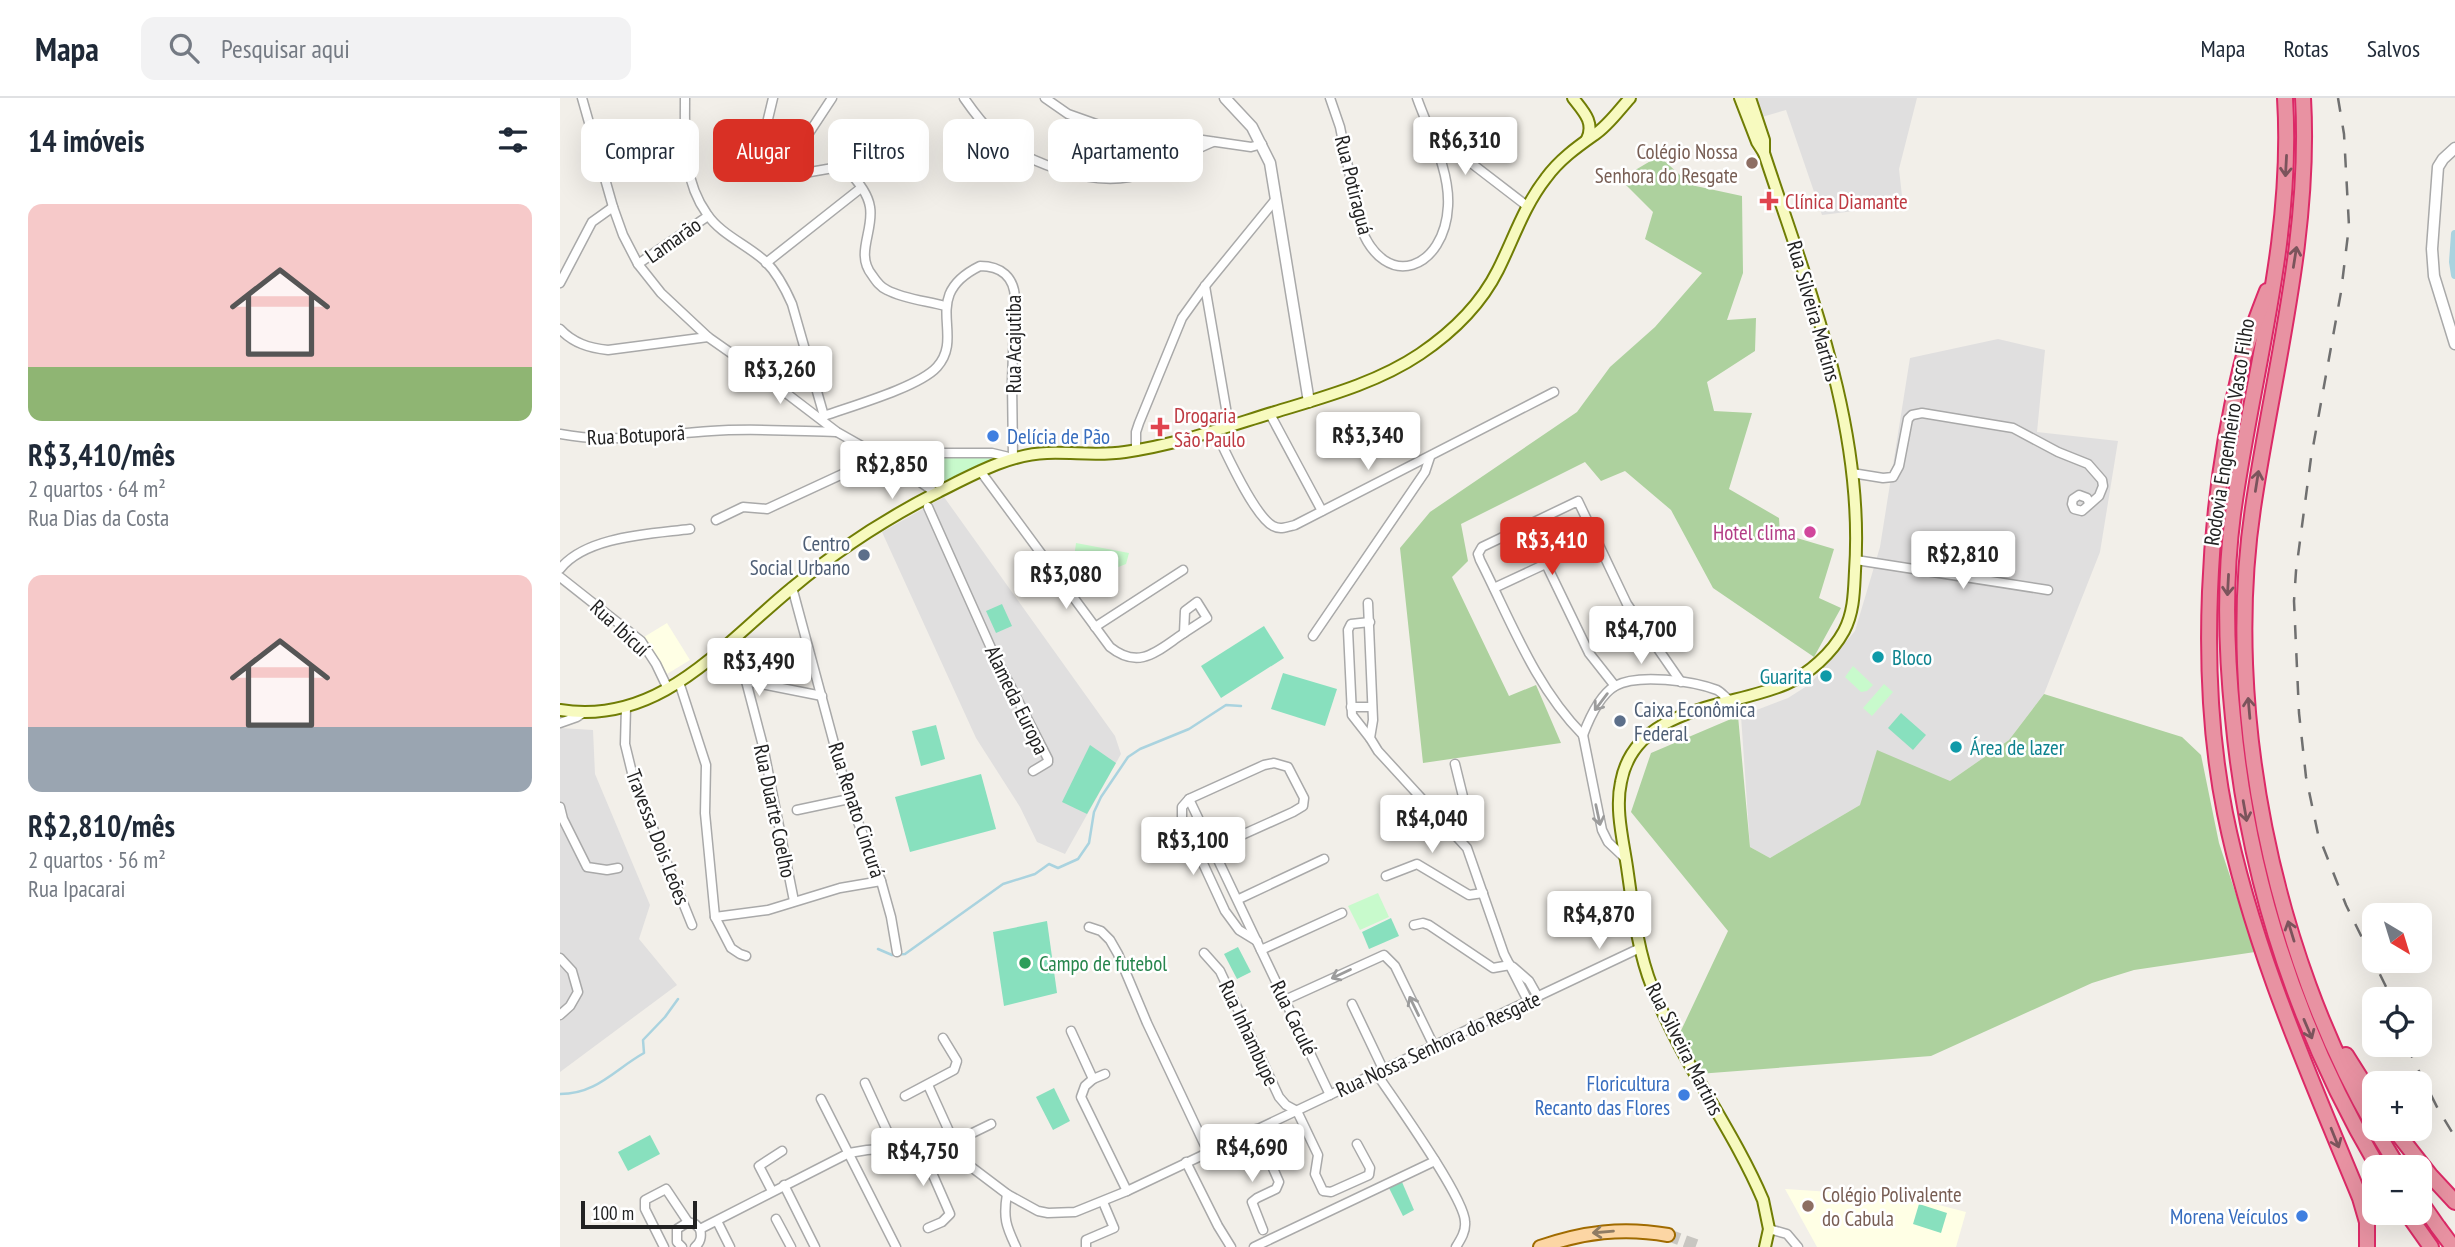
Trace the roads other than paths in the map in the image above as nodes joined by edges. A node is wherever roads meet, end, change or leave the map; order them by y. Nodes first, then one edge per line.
1 (582, 98) edge
2 (685, 98) edge
3 (773, 98) edge
4 (832, 98) edge
5 (964, 98) edge
6 (1045, 98) edge
7 (1225, 98) edge
8 (1330, 98) edge
9 (1418, 98) edge
10 (1573, 98) edge
11 (1630, 98) edge
12 (1740, 98) edge
13 (1750, 98) edge
14 (2285, 98) edge
15 (2303, 98) edge
16 (1587, 116) junction
17 (1612, 117) junction
18 (768, 119) edge
19 (1426, 122) junction
20 (814, 125) edge
21 (1587, 139) junction
22 (1213, 142) junction
23 (1262, 144) junction
24 (2455, 148) edge
25 (1764, 153) junction
26 (814, 171) edge
27 (861, 188) junction
28 (1276, 199) junction
29 (1527, 206) junction
30 (613, 207) junction
31 (708, 216) junction
32 (766, 263) junction
33 (2277, 263) junction
34 (638, 264) junction
35 (560, 283) edge
36 (1205, 286) junction
37 (945, 306) junction
38 (560, 328) edge
39 (708, 337) junction
40 (2455, 344) edge
41 (1554, 392) dead end
42 (1309, 402) junction
43 (1270, 414) junction
44 (823, 417) junction
45 (1229, 426) junction
46 (1215, 430) junction
47 (837, 432) junction
48 (560, 435) edge
49 (1136, 450) junction
50 (882, 457) junction
51 (1430, 457) junction
52 (1013, 458) junction
53 (981, 472) junction
54 (1852, 472) junction
55 (936, 493) junction
56 (2089, 503) dead end
57 (928, 508) dead end
58 (1322, 511) junction
59 (716, 520) dead end
60 (690, 529) dead end
61 (1597, 540) junction
62 (1856, 560) junction
63 (1546, 564) junction
64 (560, 569) edge
65 (1182, 570) dead end
66 (560, 577) edge
67 (792, 587) junction
68 (1494, 587) junction
69 (2048, 590) dead end
70 (1368, 603) dead end
71 (1370, 622) junction
72 (1096, 627) junction
73 (1184, 633) dead end
74 (1313, 636) dead end
75 (2210, 654) junction
76 (712, 659) junction
77 (1717, 680) dead end
78 (746, 681) junction
79 (679, 682) junction
80 (1681, 682) junction
81 (1615, 686) junction
82 (668, 689) junction
83 (1719, 691) junction
84 (822, 696) junction
85 (1729, 701) junction
86 (626, 707) junction
87 (1351, 707) junction
88 (1372, 707) junction
89 (560, 710) edge
90 (583, 713) junction
91 (560, 723) edge
92 (1583, 735) junction
93 (1370, 738) junction
94 (1455, 764) dead end
95 (2238, 768) junction
96 (1033, 771) dead end
97 (849, 799) junction
98 (1189, 799) junction
99 (560, 807) edge
100 (797, 810) dead end
101 (563, 819) junction
102 (560, 831) edge
103 (1461, 839) junction
104 (1213, 848) junction
105 (1324, 859) dead end
106 (1626, 859) junction
107 (618, 868) dead end
108 (1386, 876) dead end
109 (881, 881) junction
110 (1483, 893) junction
111 (1239, 899) junction
112 (794, 901) junction
113 (1342, 913) dead end
114 (715, 916) junction
115 (692, 925) dead end
116 (1414, 925) dead end
117 (1088, 927) dead end
118 (1259, 945) junction
119 (1640, 948) junction
120 (897, 952) dead end
121 (1204, 953) dead end
122 (746, 956) dead end
123 (560, 958) edge
124 (1510, 965) junction
125 (1538, 997) junction
126 (1285, 1000) junction
127 (1528, 1001) junction
128 (1352, 1004) dead end
129 (2317, 1004) junction
130 (560, 1015) edge
131 (1071, 1031) dead end
132 (943, 1038) dead end
133 (1434, 1046) junction
134 (1380, 1071) junction
135 (1105, 1074) dead end
136 (1093, 1079) junction
137 (2362, 1079) edge
138 (865, 1083) dead end
139 (928, 1085) junction
140 (1330, 1095) junction
141 (905, 1096) dead end
142 (821, 1099) dead end
143 (2362, 1103) edge
144 (1297, 1111) junction
145 (991, 1124) dead end
146 (1256, 1129) junction
147 (2403, 1141) edge
148 (954, 1142) junction
149 (1357, 1144) dead end
150 (895, 1148) junction
151 (922, 1150) junction
152 (782, 1151) dead end
153 (1208, 1152) junction
154 (849, 1153) junction
155 (2371, 1155) edge
156 (962, 1160) junction
157 (1435, 1161) junction
158 (1186, 1163) junction
159 (784, 1185) junction
160 (772, 1191) junction
161 (1127, 1191) junction
162 (1007, 1194) junction
163 (1104, 1202) junction
164 (2455, 1202) edge
165 (2432, 1218) edge
166 (776, 1219) dead end
167 (717, 1221) junction
168 (688, 1223) junction
169 (2415, 1225) edge
170 (928, 1228) dead end
171 (1769, 1228) junction
172 (700, 1229) junction
173 (1263, 1230) dead end
174 (1668, 1236) tunnel mouth
175 (2427, 1242) edge
176 (664, 1247) edge
177 (682, 1247) edge
178 (695, 1247) edge
179 (730, 1247) edge
180 (790, 1247) edge
181 (815, 1247) edge
182 (896, 1247) edge
183 (1016, 1247) edge
184 (1086, 1247) edge
185 (1231, 1247) edge
186 (1254, 1247) edge
187 (1456, 1247) edge
188 (1540, 1247) edge
189 (1765, 1247) edge
190 (1798, 1247) edge
191 (2367, 1247) edge
192 (2453, 1247) edge

1 - 30 street
2 - 31 street
3 - 18 street
4 - 20 street
5 - 22 street
6 - 22 street
7 - 23 street
8 - 19 street, Rua Potiraguá
9 - 19 street, Rua Potiraguá
10 - 16 main road
11 - 17 main road
12 - 25 main road, Rua Silveira Martins
13 - 25 main road, Rua Silveira Martins
14 -> 33 highway, Rodovia Engenheiro Vasco Filho
129 -> 15 highway, Rodovia Engenheiro Vasco Filho
16 - 17 main road
16 - 21 main road
17 - 21 main road
19 - 29 street
21 - 29 main road
22 - 23 street
23 - 28 street
24 - 40 street
25 - 54 main road, Rua Silveira Martins
26 - 27 street
27 - 32 street
27 - 37 street
28 - 36 street
28 - 42 street
29 - 42 main road
30 - 34 street
30 - 35 street
31 - 32 street
31 - 34 street, Lamarão
32 - 44 street
33 - 75 highway
33 -> 95 highway, Rodovia Engenheiro Vasco Filho
34 - 39 street
36 - 45 street
36 - 49 street
37 - 44 street
37 - 52 street, Rua Acajutiba
38 - 39 street
39 - 44 street
41 - 51 street
42 - 43 main road
43 - 45 main road
43 - 58 street
44 - 47 street
45 - 46 main road
46 - 49 main road
46 - 58 street
47 - 48 street, Rua Botuporã
47 - 50 street
49 - 52 main road
50 - 52 street
50 - 55 street
50 - 59 street
51 - 58 street
51 - 74 street
52 - 53 main road
53 - 55 main road
53 - 72 street
54 - 56 street
54 - 62 main road, Rua Silveira Martins
55 - 67 main road
57 - 96 street, Alameda Europa
60 - 64 street
61 - 63 street
61 - 68 street
61 - 80 street
62 - 69 street
62 - 85 main road, Rua Silveira Martins
63 - 68 street
63 - 81 street
65 - 72 street
66 - 82 street, Rua Ibicuí
67 - 76 main road
67 - 84 street, Rua Renato Cincurá
68 - 92 street
70 - 71 street
71 - 87 street
71 - 88 street
72 - 73 street
75 - 95 highway
75 -> 191 highway
76 - 78 street
76 - 79 main road
77 - 83 street
78 - 84 street
78 - 112 street, Rua Duarte Coelho
79 - 82 main road
79 - 114 street
80 - 81 street
80 - 83 street
81 -> 92 street
82 - 86 main road
83 - 85 street
84 - 97 street, Rua Renato Cincurá
85 - 106 main road, Rua Silveira Martins
86 - 90 main road
86 - 115 street, Travessa Dois Leões
87 - 88 street
87 - 93 street
88 - 93 street
89 - 90 main road
90 - 91 street
92 -> 106 street
93 - 103 street
94 - 103 street
95 -> 155 highway, Rodovia Engenheiro Vasco Filho
97 - 100 street
97 - 109 street, Rua Renato Cincurá
98 - 104 street, Rua Caculé
98 - 104 street
98 - 118 street, Rua Caculé
99 - 101 street
101 - 102 street
101 - 107 street
103 - 110 street
104 - 111 street, Rua Caculé
105 - 111 street
106 - 119 main road, Rua Silveira Martins
108 - 110 street
109 - 112 street
109 - 120 street, Rua Renato Cincurá
110 - 124 street
111 - 118 street, Rua Caculé
112 - 114 street
113 - 118 street
114 - 122 street
116 - 124 street
117 - 153 street
118 - 126 street, Rua Caculé
119 - 125 street, Rua Nossa Senhora do Resgate
119 - 171 main road, Rua Silveira Martins
121 - 144 street, Rua Inhambupe
123 - 130 street
124 - 125 street
124 - 127 street
125 - 127 street, Rua Nossa Senhora do Resgate
133 -> 126 street
126 - 140 street, Rua Caculé
127 - 133 street, Rua Nossa Senhora do Resgate
128 - 134 street
129 - 137 highway
129 - 143 highway, Rodovia Engenheiro Vasco Filho
131 - 136 street
132 - 139 street
133 - 134 street, Rua Nossa Senhora do Resgate
134 - 140 street, Rua Nossa Senhora do Resgate
134 - 157 street
135 - 136 street
136 - 161 street
138 - 150 street
139 - 141 street
139 - 148 street
140 - 144 street, Rua Nossa Senhora do Resgate
142 - 154 street
144 - 146 street, Rua Nossa Senhora do Resgate
144 - 149 street, Rua Inhambupe
145 - 148 street
146 - 153 street, Rua Nossa Senhora do Resgate
146 - 173 street
147 - 164 highway
148 - 156 street
150 - 151 street, Rua Nossa Senhora do Resgate
150 - 154 street, Rua Nossa Senhora do Resgate
151 - 156 street, Rua Nossa Senhora do Resgate
151 - 170 street
152 - 160 street
153 - 158 street, Rua Nossa Senhora do Resgate
154 - 159 street, Rua Nossa Senhora do Resgate
154 - 182 street
156 - 162 street, Rua Nossa Senhora do Resgate
157 - 186 street
157 - 187 street
158 - 161 street, Rua Nossa Senhora do Resgate
158 - 185 street
159 - 160 street, Rua Nossa Senhora do Resgate
159 - 181 street
160 - 167 street, Rua Nossa Senhora do Resgate
161 - 163 street, Rua Nossa Senhora do Resgate
162 - 163 street, Rua Nossa Senhora do Resgate
162 - 183 street
163 - 184 street
165 - 192 highway, bridge
166 - 180 street
167 - 172 street, Rua Nossa Senhora do Resgate
167 - 179 street
168 - 172 street
168 - 176 street
168 - 177 street
169 - 175 highway
171 - 189 main road, Rua Silveira Martins
171 - 190 street
172 - 178 street
174 -> 188 main road

